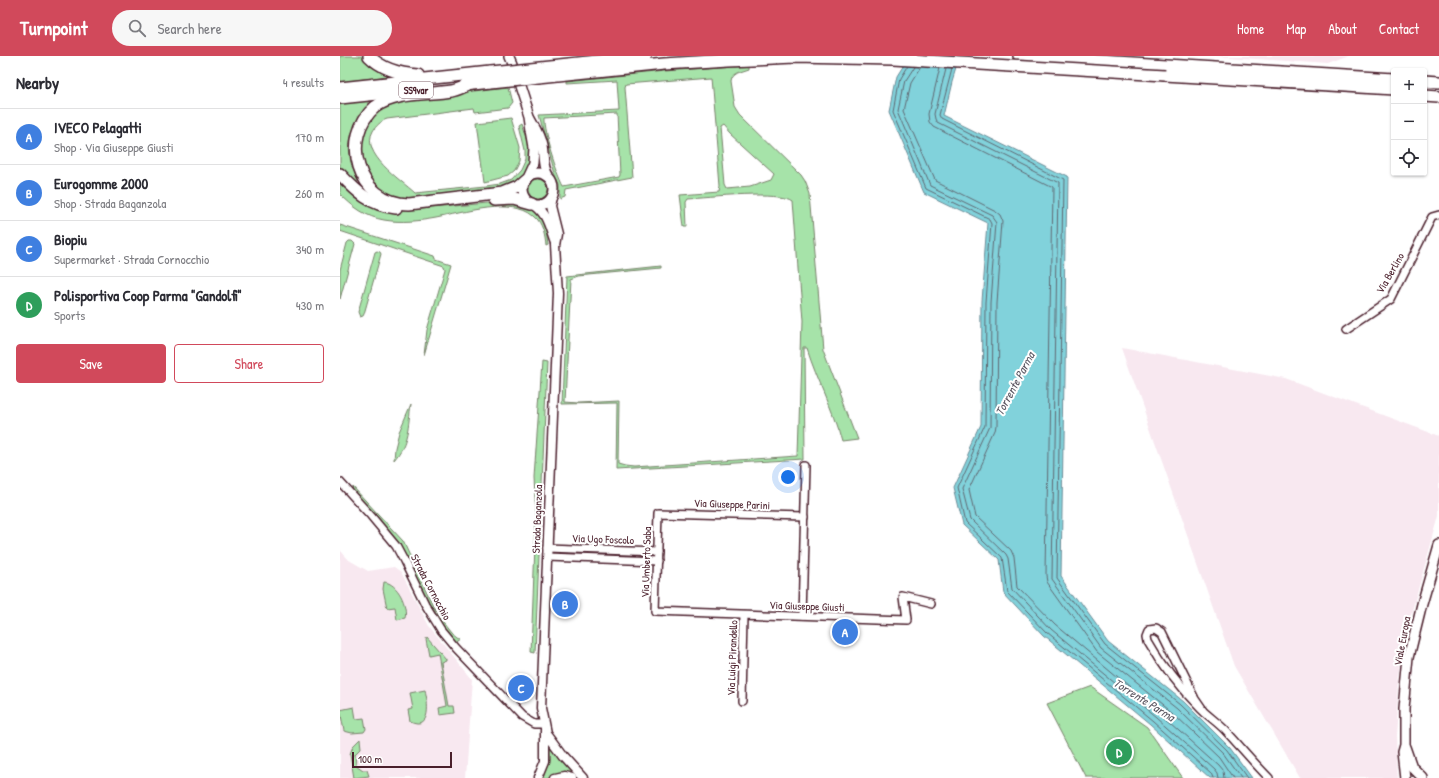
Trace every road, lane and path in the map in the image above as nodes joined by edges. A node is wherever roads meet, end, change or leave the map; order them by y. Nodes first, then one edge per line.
1 (369, 56) edge
2 (646, 56) edge
3 (1019, 56) edge
4 (1165, 70) junction
5 (1391, 73) edge
6 (1427, 75) edge
7 (488, 76) junction
8 (1350, 76) junction
9 (1439, 76) edge
10 (1427, 81) edge
11 (1439, 82) edge
12 (471, 84) junction
13 (519, 86) dead end
14 (1391, 86) edge
15 (1391, 86) edge
16 (340, 88) edge
17 (1427, 91) edge
18 (1439, 92) edge
19 (1427, 96) edge
20 (1439, 97) edge
21 (340, 98) edge
22 (529, 117) junction
23 (340, 174) edge
24 (549, 177) junction
25 (525, 180) junction
26 (552, 197) junction
27 (532, 204) junction
28 (1439, 215) edge
29 (556, 247) junction
30 (1346, 329) dead end
31 (806, 465) dead end
32 (340, 482) edge
33 (658, 513) joint
34 (805, 517) junction
35 (1439, 545) edge
36 (548, 548) junction
37 (657, 552) junction
38 (547, 558) junction
39 (656, 561) junction
40 (931, 604) dead end
41 (655, 611) joint
42 (744, 615) junction
43 (802, 616) junction
44 (742, 701) dead end
45 (1204, 712) junction
46 (544, 728) junction
47 (1404, 744) junction
48 (538, 778) edge
49 (555, 778) edge
50 (572, 778) edge
51 (583, 778) edge
52 (1269, 778) edge
53 (1406, 778) edge
54 (1413, 778) edge
55 (1423, 778) edge

1 - 7 highway
2 - 7 highway, SS9var, bridge
3 - 4 highway
4 - 7 highway, SS9var, bridge
4 - 8 highway
4 - 14 highway
5 - 8 highway
6 - 9 highway
7 - 12 highway, SS9var
7 - 16 highway, SS9var
8 - 15 highway
10 - 11 highway
12 - 21 highway, SS9var
12 - 25 highway
13 - 22 main road, Strada Baganzola
17 - 18 highway
19 - 20 highway
22 - 24 main road, Strada Baganzola
22 - 25 main road, Strada Baganzola
23 - 27 highway
24 - 25 main road
24 - 26 main road, Strada Baganzola
25 - 27 main road, Strada Baganzola
26 - 27 main road
26 - 29 street, Strada Baganzola
27 - 29 street, Strada Baganzola
28 - 30 street, Via Berlino
29 - 36 street, Strada Baganzola
31 - 34 street
32 - 46 street, Strada Cornocchio
33 - 34 street, Via Giuseppe Parini
33 - 37 street, Via Umberto Saba
34 - 43 street
35 - 47 main road, Viale Europa
36 - 37 street, Via Ugo Foscolo
36 - 38 street, Strada Baganzola
37 - 39 street, Via Umberto Saba
38 - 39 street, Via Ugo Foscolo
38 - 46 street, Strada Baganzola
39 - 41 street, Via Umberto Saba
40 - 43 street, Via Giuseppe Giusti
41 - 42 street, Via Giuseppe Giusti
42 - 43 street, Via Giuseppe Giusti
42 - 44 street, Via Luigi Pirandello
45 - 45 street
45 - 52 street
46 - 48 street
46 - 51 street, Strada Baganzola
47 - 53 main road, Viale Europa
47 - 55 main road, Viale Europa
49 - 50 street
54 - 55 main road, Viale Europa

